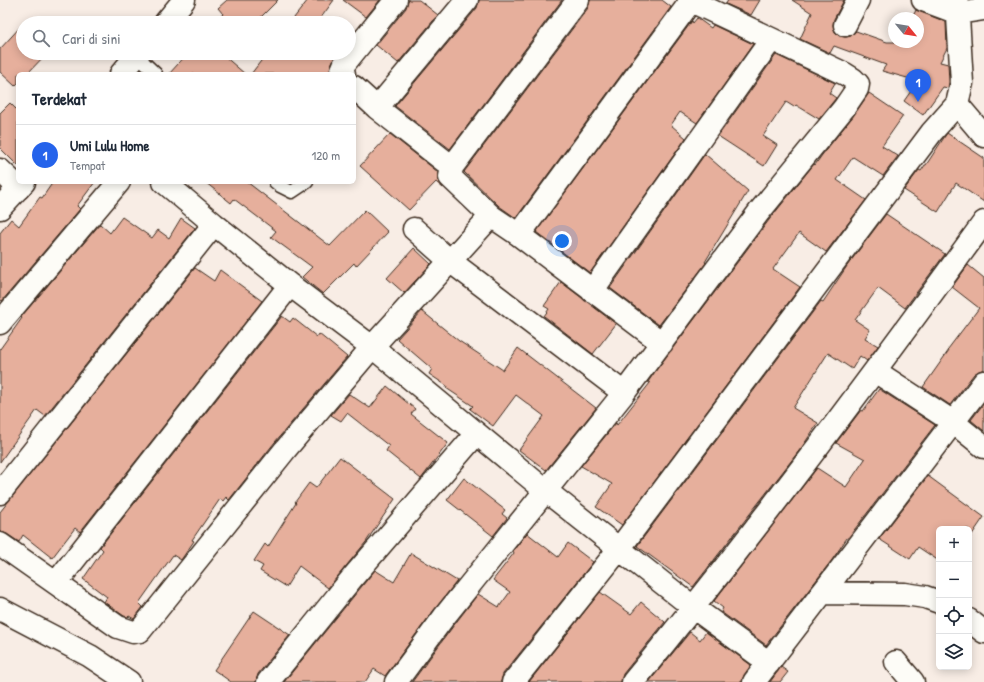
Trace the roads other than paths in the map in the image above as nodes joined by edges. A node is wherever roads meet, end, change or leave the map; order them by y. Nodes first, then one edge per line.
1 (184, 0) edge
2 (396, 0) edge
3 (467, 0) edge
4 (578, 0) edge
5 (690, 0) edge
6 (858, 0) edge
7 (923, 0) edge
8 (957, 6) edge
9 (984, 9) edge
10 (171, 16) edge
11 (845, 25) dead end
12 (771, 40) junction
13 (356, 49) edge
14 (133, 60) edge
15 (143, 60) edge
16 (347, 60) edge
17 (123, 72) edge
18 (154, 72) edge
19 (343, 72) edge
20 (356, 89) edge
21 (958, 104) junction
22 (377, 108) junction
23 (984, 136) edge
24 (452, 167) junction
25 (0, 170) edge
26 (16, 181) edge
27 (118, 184) edge
28 (166, 184) edge
29 (278, 184) edge
30 (304, 184) edge
31 (22, 185) edge
32 (0, 208) edge
33 (491, 216) junction
34 (984, 222) edge
35 (214, 224) junction
36 (414, 229) dead end
37 (519, 235) junction
38 (450, 261) junction
39 (290, 285) junction
40 (592, 291) junction
41 (0, 323) edge
42 (662, 343) junction
43 (372, 347) junction
44 (875, 371) junction
45 (984, 382) edge
46 (624, 393) junction
47 (953, 422) junction
48 (476, 434) junction
49 (984, 447) edge
50 (546, 491) junction
51 (0, 494) edge
52 (0, 544) edge
53 (619, 549) junction
54 (56, 583) junction
55 (822, 593) junction
56 (936, 601) edge
57 (694, 608) junction
58 (0, 609) edge
59 (972, 622) edge
60 (984, 632) edge
61 (896, 662) dead end
62 (769, 663) junction
63 (130, 682) edge
64 (268, 682) edge
65 (396, 682) edge
66 (513, 682) edge
67 (633, 682) edge
68 (754, 682) edge
69 (913, 682) edge

1 - 10 street
2 - 13 street
3 - 22 street
4 - 24 street
5 - 12 street
5 - 37 street
6 - 11 street
7 - 8 street
8 - 9 street
8 - 21 street
12 - 40 street
12 - 42 street
14 - 17 street
15 - 18 lane
16 - 19 street
20 - 22 street
21 - 23 street
21 - 53 street
22 - 24 street
24 - 33 street
25 - 26 street
27 - 41 street
28 - 35 street
29 - 30 lane
31 - 32 street
33 - 37 street
33 - 38 street
34 - 44 street
35 - 39 street
35 - 51 street
36 - 38 street
37 - 40 street
38 - 43 street
38 - 46 street
39 - 43 street
39 - 54 street
40 - 42 street
42 - 46 street
43 - 48 street
43 - 54 street
44 - 47 street
44 - 57 street
45 - 47 street
46 - 50 street
47 - 49 street
47 - 55 street
48 - 50 street
48 - 64 street
50 - 53 street
50 - 65 street
52 - 54 street
53 - 57 street
53 - 66 street
55 - 56 street
55 - 62 street
57 - 62 street
57 - 67 street
58 - 63 street
59 - 60 street
61 - 69 street
62 - 68 street

